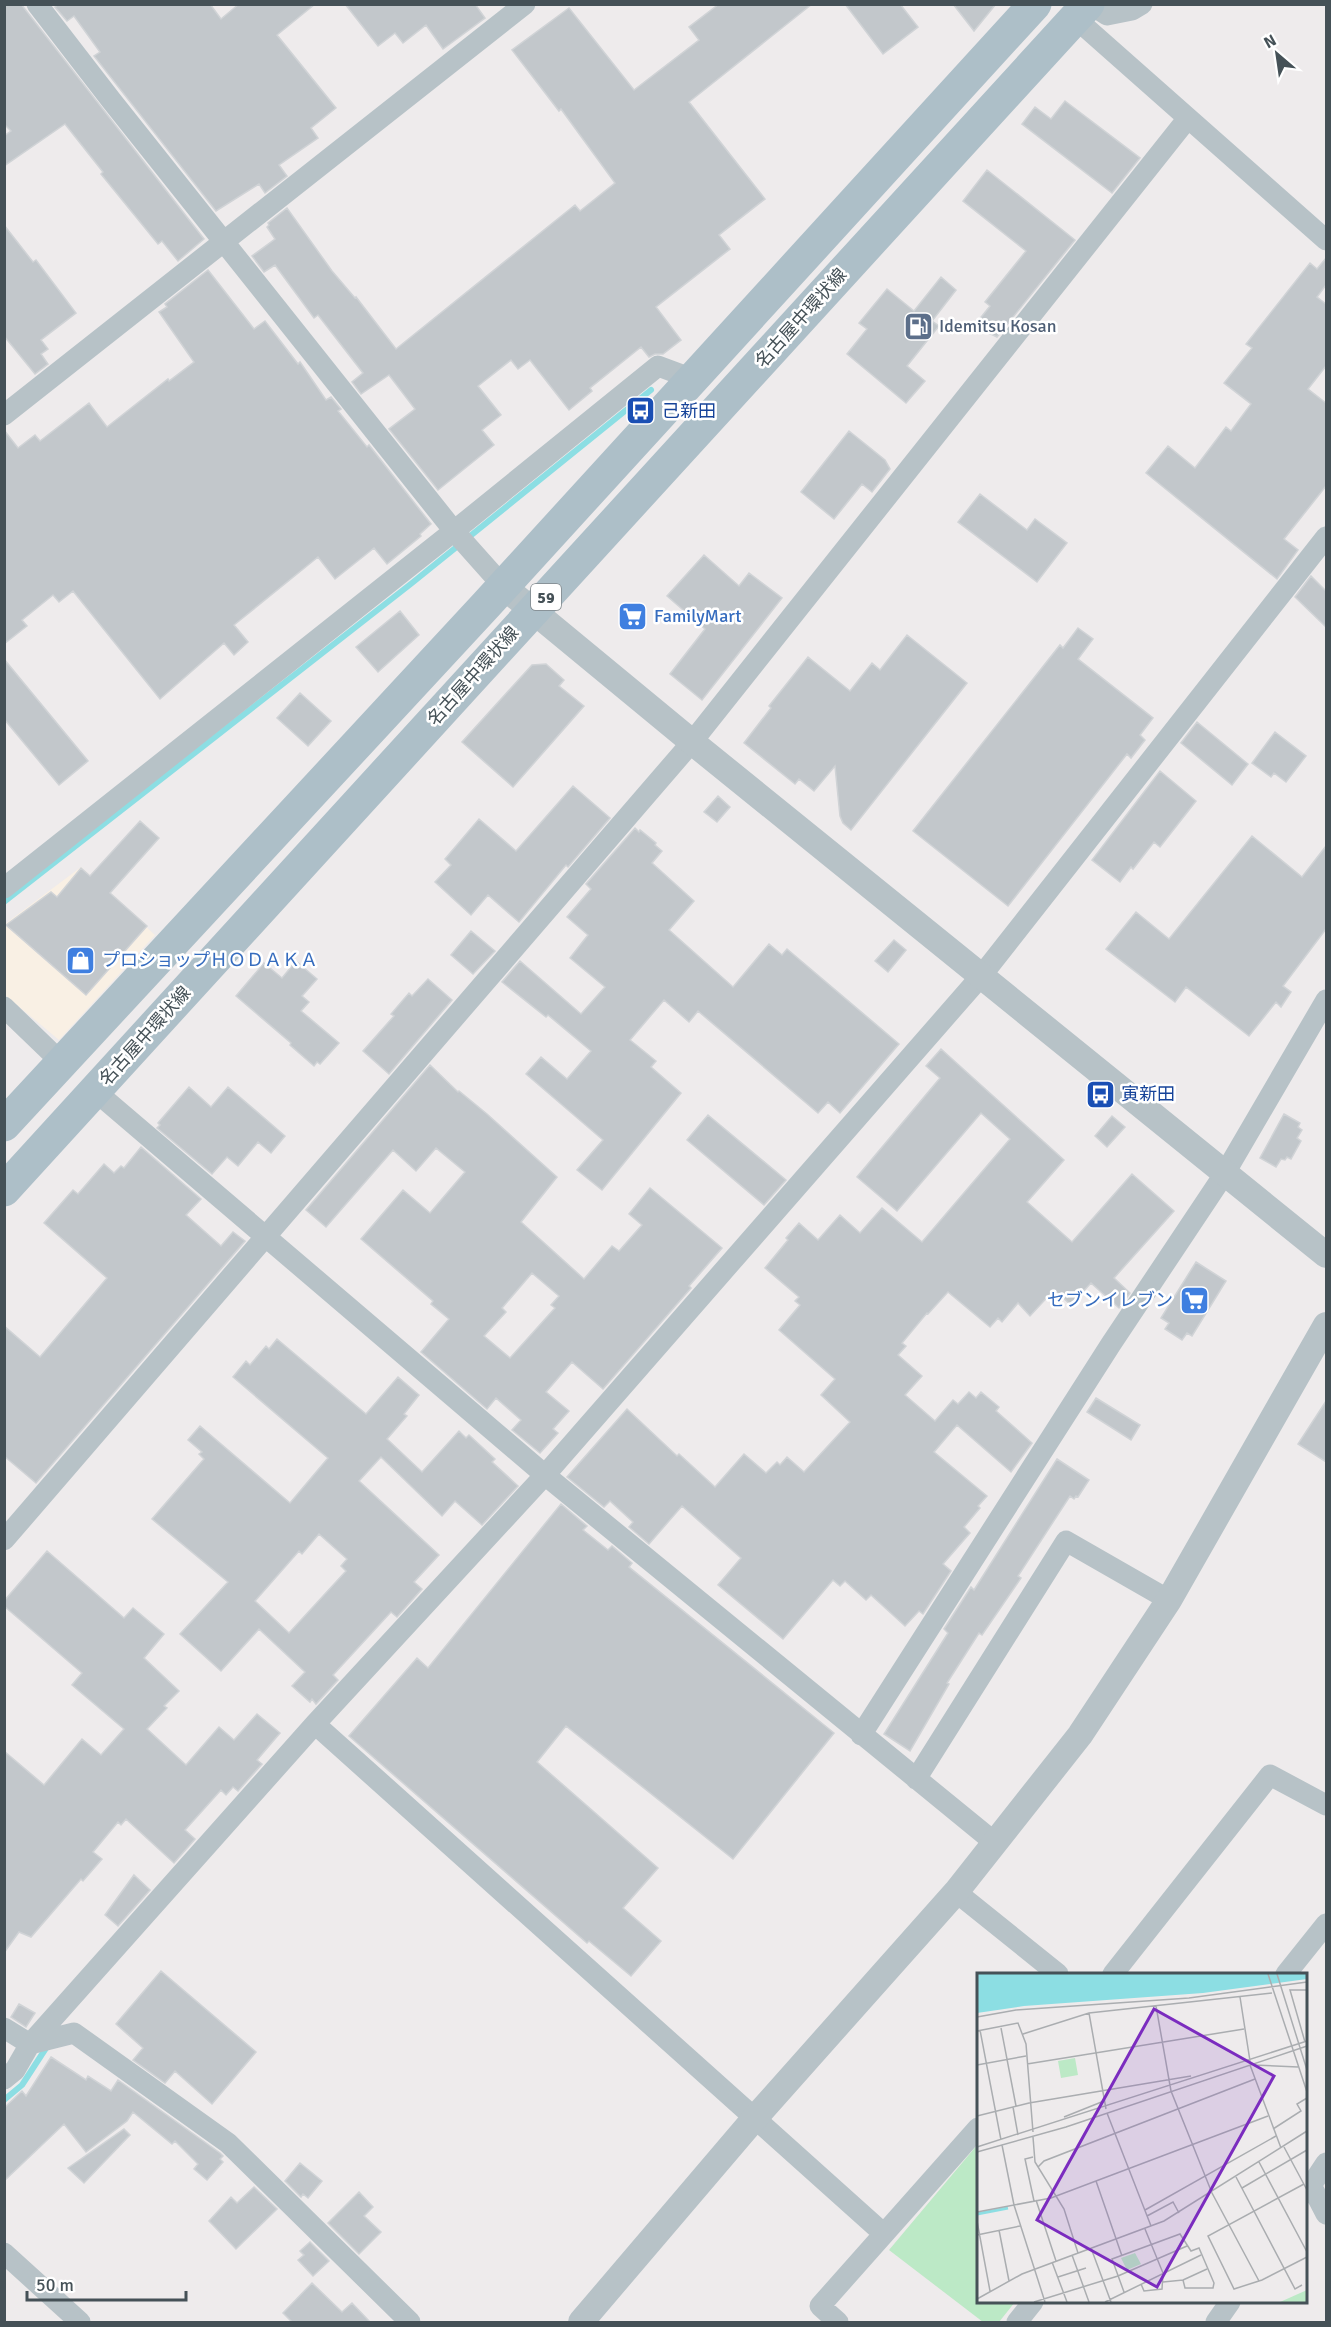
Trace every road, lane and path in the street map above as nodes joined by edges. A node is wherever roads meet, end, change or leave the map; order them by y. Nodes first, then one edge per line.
1 (37, 4) edge
2 (525, 4) edge
3 (1035, 4) edge
4 (1142, 4) edge
5 (1084, 9) edge
6 (1188, 118) junction
7 (1326, 240) edge
8 (224, 241) junction
9 (693, 379) junction
10 (4, 415) edge
11 (1326, 537) edge
12 (461, 538) junction
13 (503, 586) junction
14 (532, 611) junction
15 (692, 742) junction
16 (4, 888) edge
17 (982, 975) junction
18 (1326, 1000) edge
19 (6, 1012) edge
20 (62, 1063) junction
21 (95, 1091) junction
22 (4, 1125) edge
23 (1225, 1173) junction
24 (4, 1190) edge
25 (266, 1235) junction
26 (1326, 1255) edge
27 (1326, 1325) edge
28 (545, 1474) junction
29 (4, 1540) edge
30 (1169, 1600) junction
31 (315, 1725) junction
32 (861, 1735) junction
33 (916, 1779) junction
34 (1326, 1805) edge
35 (994, 1842) junction
36 (956, 1892) junction
37 (1326, 1924) edge
38 (1057, 1973) edge
39 (1114, 1973) edge
40 (1287, 1973) edge
41 (4, 2028) edge
42 (30, 2044) junction
43 (4, 2079) edge
44 (754, 2119) junction
45 (977, 2129) edge
46 (1326, 2163) edge
47 (1307, 2186) edge
48 (1326, 2214) edge
49 (884, 2234) junction
50 (4, 2253) edge
51 (1031, 2303) edge
52 (1229, 2303) edge
53 (589, 2319) edge
54 (80, 2322) edge
55 (410, 2322) edge
56 (838, 2322) edge
57 (1017, 2322) edge
58 (1216, 2322) edge

1 - 8 street
2 - 8 street
3 - 9 main road, 名古屋中環状線 / 59
4 - 5 street
5 - 6 street
5 - 14 main road, 名古屋中環状線 / 59
6 - 7 street
6 - 15 street
8 - 10 street
8 - 12 street
9 - 12 street
9 - 13 main road, 名古屋中環状線 / 59
11 - 17 street
12 - 13 street
12 - 16 street
13 - 14 street
13 - 20 main road, 名古屋中環状線 / 59
14 - 15 street
14 - 21 main road, 名古屋中環状線 / 59
15 - 17 street
15 - 25 street
17 - 23 street
17 - 28 street
18 - 23 street
19 - 20 street
20 - 22 main road, 名古屋中環状線 / 59
21 - 24 main road, 名古屋中環状線 / 59
21 - 25 street
23 - 26 street
23 - 32 street
25 - 28 street
25 - 29 street
27 - 30 street
28 - 31 street
28 - 32 street
30 - 33 street
30 - 35 street
31 - 42 street
31 - 44 street
32 - 33 street
33 - 35 street
34 - 39 street
35 - 36 street
36 - 38 street
36 - 44 street
37 - 40 street
41 - 42 street
42 - 43 street
42 - 55 street
44 - 49 street
44 - 53 street
45 - 49 street
46 - 47 street
47 - 48 street
49 - 56 street
50 - 54 street
51 - 57 street
52 - 58 street

